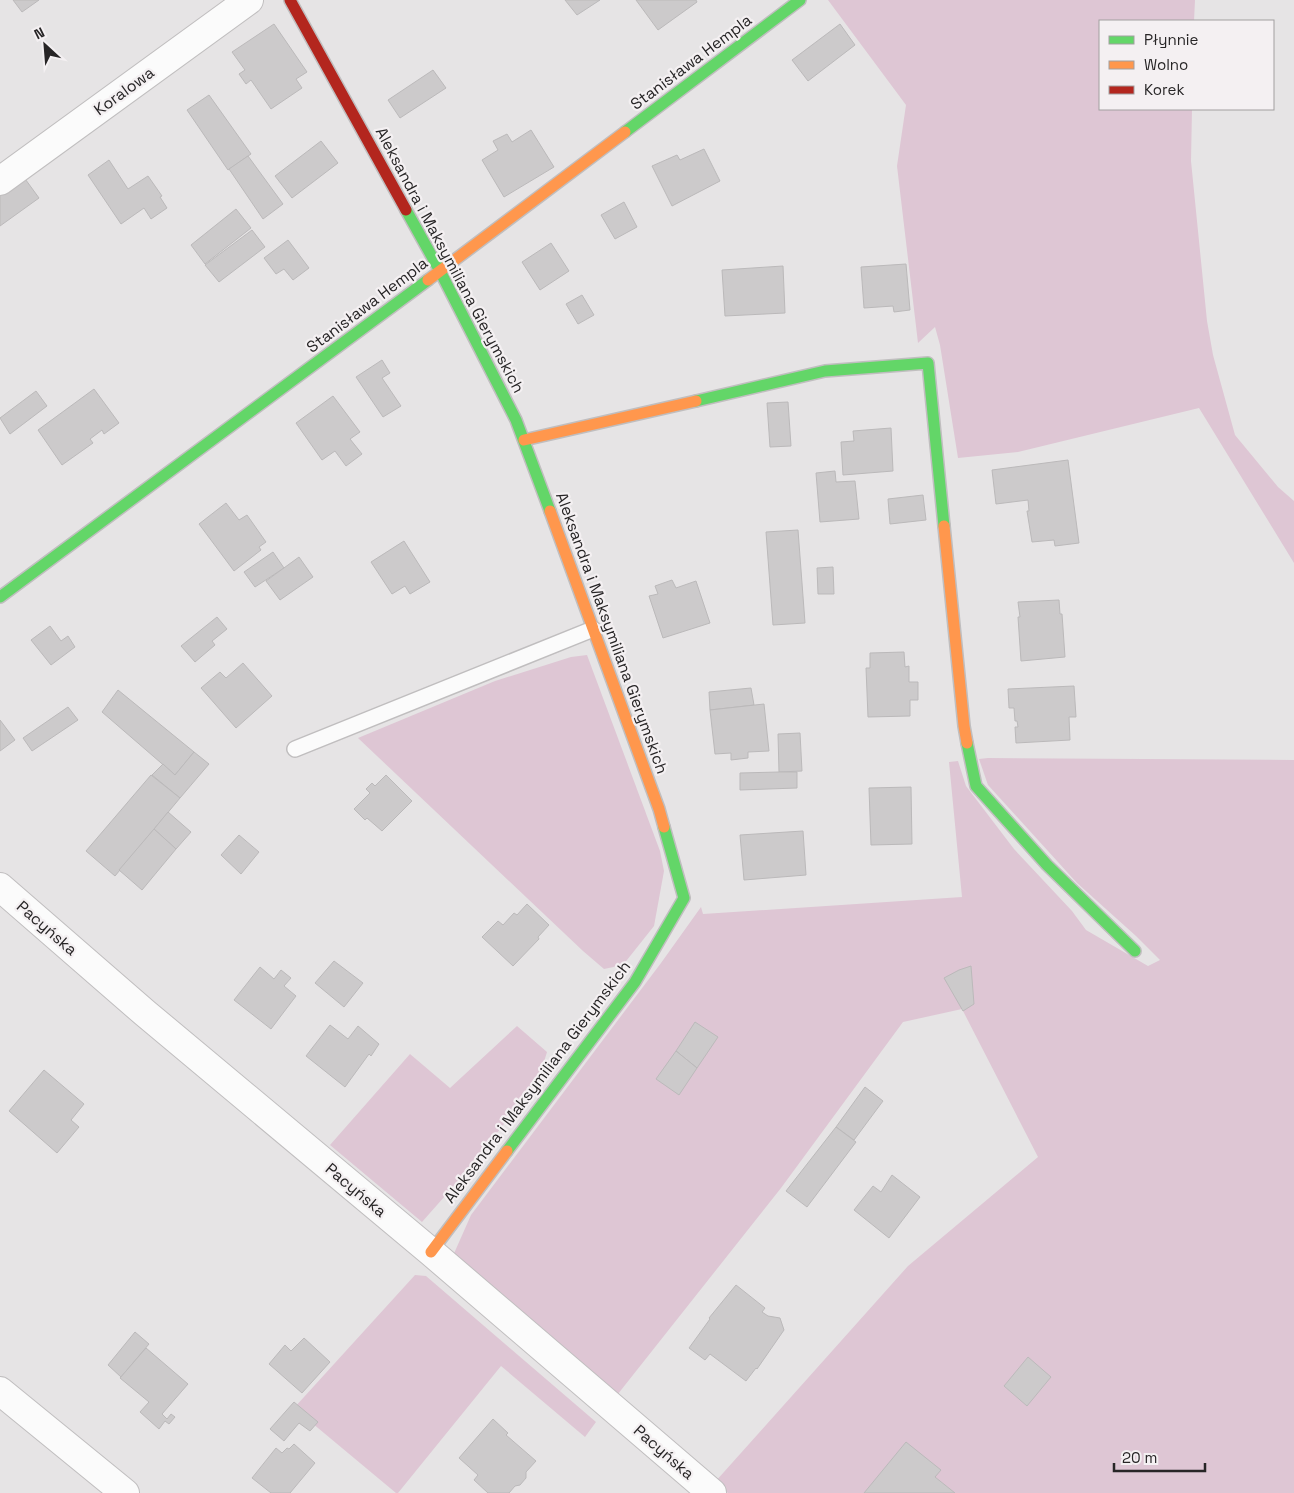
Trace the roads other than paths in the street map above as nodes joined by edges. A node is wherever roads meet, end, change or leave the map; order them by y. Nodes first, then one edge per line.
1 (249, 0) edge
2 (290, 0) edge
3 (800, 0) edge
4 (0, 181) edge
5 (440, 271) junction
6 (524, 440) junction
7 (0, 597) edge
8 (593, 629) junction
9 (295, 749) dead end
10 (0, 887) edge
11 (1135, 951) dead end
12 (431, 1252) junction
13 (0, 1391) edge
14 (125, 1493) edge
15 (712, 1493) edge

1 - 4 street, Koralowa
2 - 5 street, Aleksandra i Maksymiliana Gierymskich
3 - 5 street, Stanisława Hempla
5 - 6 street, Aleksandra i Maksymiliana Gierymskich
5 - 7 street, Stanisława Hempla
6 - 8 street, Aleksandra i Maksymiliana Gierymskich
6 - 11 street
8 - 9 lane
8 - 12 street, Aleksandra i Maksymiliana Gierymskich
10 - 12 street, Pacyńska
12 - 15 street, Pacyńska
13 - 14 street

